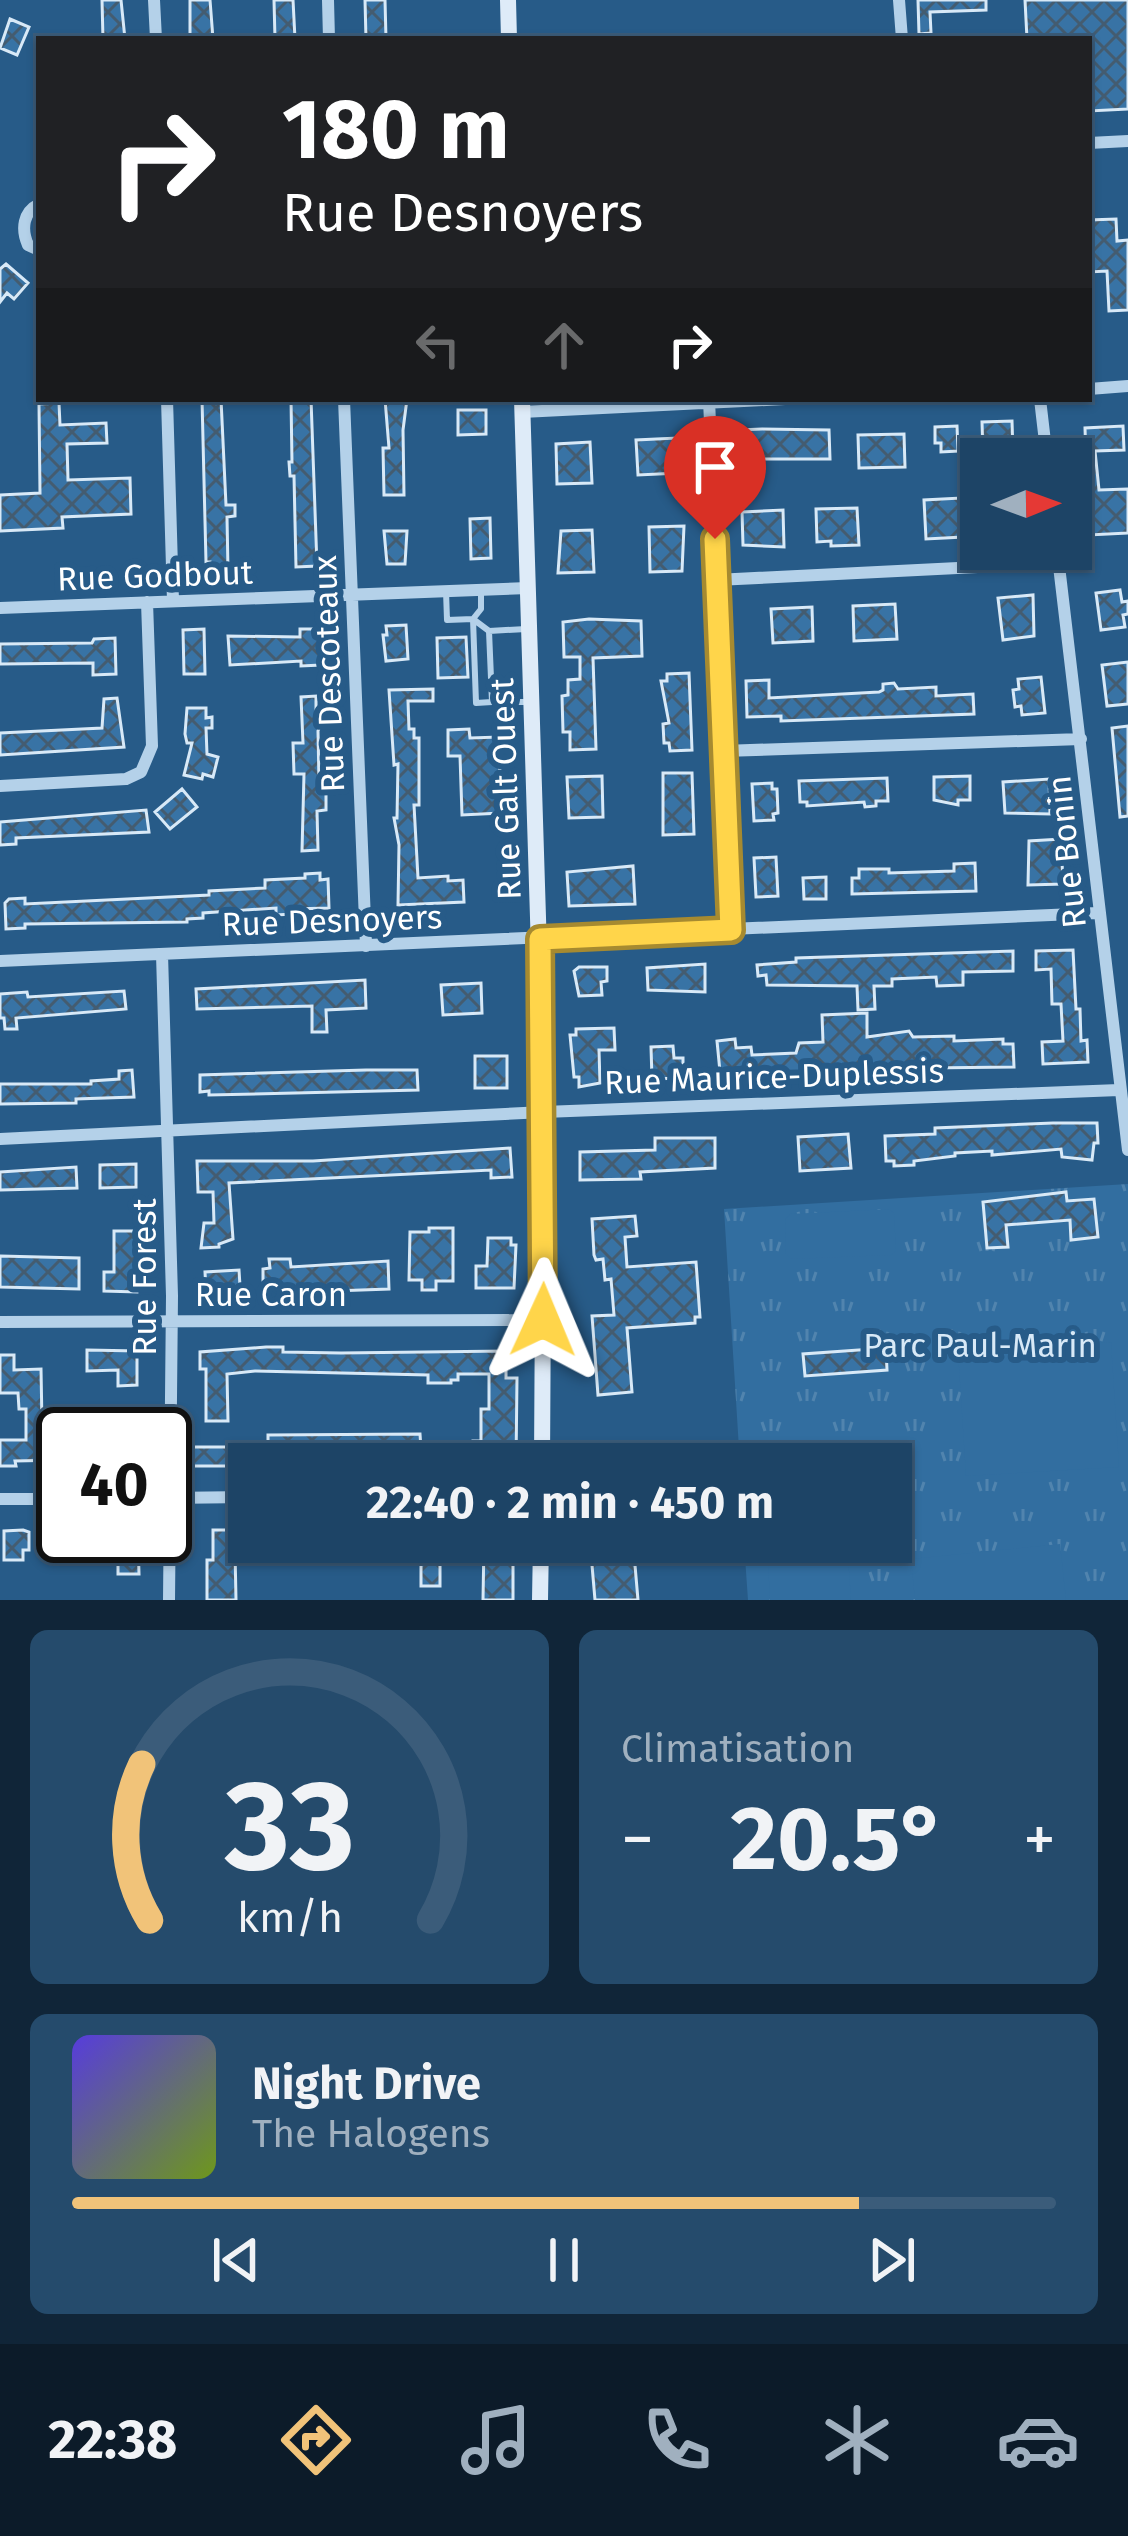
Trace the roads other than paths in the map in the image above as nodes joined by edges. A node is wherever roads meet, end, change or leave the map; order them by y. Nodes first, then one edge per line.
1 (154, 0) edge
2 (328, 0) edge
3 (508, 0) edge
4 (899, 0) edge
5 (156, 36) edge
6 (329, 36) edge
7 (509, 36) edge
8 (902, 36) edge
9 (1128, 141) edge
10 (1092, 143) edge
11 (36, 206) edge
12 (36, 248) edge
13 (1128, 386) edge
14 (1092, 389) edge
15 (167, 402) edge
16 (344, 402) edge
17 (647, 402) edge
18 (709, 402) edge
19 (1040, 402) edge
20 (522, 406) edge
21 (1045, 438) edge
22 (960, 563) edge
23 (1060, 570) edge
24 (716, 580) junction
25 (528, 588) junction
26 (481, 590) junction
27 (446, 591) junction
28 (353, 596) junction
29 (173, 601) junction
30 (147, 602) junction
31 (0, 608) edge
32 (473, 620) junction
33 (530, 628) junction
34 (489, 631) junction
35 (532, 701) junction
36 (492, 703) junction
37 (1081, 739) junction
38 (723, 751) junction
39 (0, 786) edge
40 (1098, 913) junction
41 (731, 930) junction
42 (540, 939) junction
43 (366, 946) junction
44 (161, 954) junction
45 (0, 961) edge
46 (1119, 1090) junction
47 (544, 1112) junction
48 (170, 1134) junction
49 (0, 1139) edge
50 (1128, 1150) edge
51 (543, 1320) junction
52 (172, 1321) junction
53 (0, 1322) edge
54 (170, 1407) edge
55 (542, 1443) edge
56 (192, 1498) edge
57 (228, 1498) edge
58 (0, 1499) edge
59 (36, 1499) edge
60 (168, 1563) edge
61 (541, 1563) edge
62 (169, 1600) edge
63 (540, 1600) edge

1 - 5 street
2 - 6 street
3 - 7 street
4 - 8 street
9 - 10 street
11 - 12 street
13 - 14 street
15 - 29 street
16 - 28 street, Rue Descoteaux
17 - 20 street
18 - 24 street
19 - 21 street
20 - 25 street, Rue Galt Ouest
22 - 24 street
23 - 37 street, Rue Bonin
24 - 38 street
25 - 26 street, Rue Godbout
25 - 33 street, Rue Galt Ouest
26 - 27 street, Rue Godbout
26 - 32 lane
27 - 28 street, Rue Godbout
27 - 32 lane
28 - 29 street, Rue Godbout
28 - 43 street, Rue Descoteaux
29 - 30 street, Rue Godbout
30 - 31 street, Rue Godbout
30 - 39 street
32 - 34 lane
32 - 36 lane
33 - 34 lane
33 - 35 street, Rue Galt Ouest
34 - 36 lane
35 - 36 lane
35 - 42 street, Rue Galt Ouest
37 - 38 street
37 - 40 street, Rue Bonin
38 - 41 street
40 - 41 street, Rue Desnoyers
40 - 46 street, Rue Bonin
41 - 42 street, Rue Desnoyers
42 - 43 street, Rue Desnoyers
42 - 47 street, Rue Galt Ouest
43 - 44 street, Rue Desnoyers
44 - 45 street, Rue Desnoyers
44 - 48 street, Rue Forest
46 - 47 street, Rue Maurice-Duplessis
46 - 50 street, Rue Bonin
47 - 48 street, Rue Maurice-Duplessis
47 - 51 street, Rue Galt Ouest
48 - 49 street, Rue Maurice-Duplessis
48 - 52 street, Rue Forest
51 - 52 street, Rue Caron
51 - 55 street, Rue Galt Ouest
52 - 53 street, Rue Caron
52 - 54 street, Rue Forest
56 - 57 street
58 - 59 street
60 - 62 street, Rue Forest
61 - 63 street

